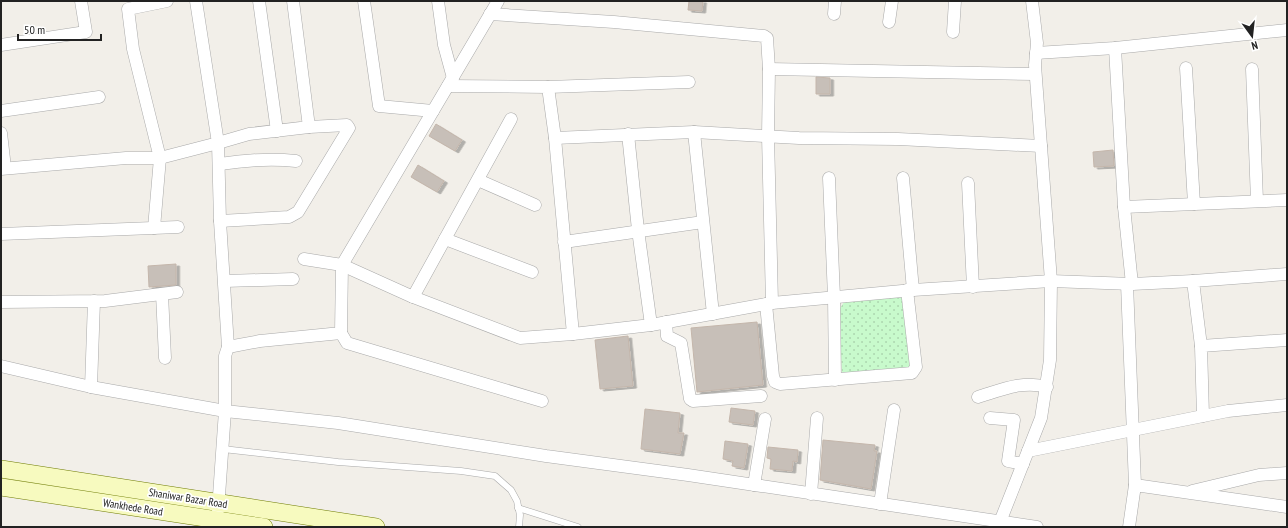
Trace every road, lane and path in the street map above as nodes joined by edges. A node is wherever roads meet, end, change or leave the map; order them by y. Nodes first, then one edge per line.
1 (81, 1) edge
2 (167, 1) edge
3 (196, 1) edge
4 (259, 1) edge
5 (293, 1) edge
6 (364, 1) edge
7 (438, 1) edge
8 (498, 1) edge
9 (835, 1) edge
10 (892, 1) edge
11 (955, 1) edge
12 (1032, 1) edge
13 (490, 14) junction
14 (834, 14) dead end
15 (889, 22) dead end
16 (1287, 30) edge
17 (953, 32) dead end
18 (1, 45) edge
19 (1115, 48) junction
20 (1036, 53) junction
21 (1186, 68) dead end
22 (1252, 68) dead end
23 (769, 69) junction
24 (1035, 74) junction
25 (450, 82) junction
26 (689, 82) dead end
27 (548, 87) junction
28 (99, 97) dead end
29 (1, 111) edge
30 (433, 111) junction
31 (511, 119) dead end
32 (309, 127) junction
33 (277, 131) junction
34 (694, 132) junction
35 (1, 133) edge
36 (628, 134) junction
37 (768, 136) junction
38 (555, 138) junction
39 (218, 143) junction
40 (1041, 146) junction
41 (160, 158) junction
42 (296, 161) dead end
43 (220, 164) junction
44 (3, 169) edge
45 (829, 178) dead end
46 (902, 178) dead end
47 (478, 180) junction
48 (968, 183) dead end
49 (1287, 200) edge
50 (1257, 201) junction
51 (1194, 204) junction
52 (535, 205) dead end
53 (1124, 207) junction
54 (220, 221) junction
55 (703, 222) junction
56 (178, 227) dead end
57 (154, 228) junction
58 (638, 230) junction
59 (1, 234) edge
60 (445, 239) junction
61 (564, 242) junction
62 (304, 259) dead end
63 (342, 266) junction
64 (532, 272) dead end
65 (1287, 274) edge
66 (293, 279) dead end
67 (225, 281) junction
68 (1051, 281) junction
69 (1193, 281) junction
70 (1130, 284) junction
71 (973, 287) junction
72 (910, 290) junction
73 (177, 292) dead end
74 (162, 294) junction
75 (834, 297) junction
76 (413, 298) junction
77 (94, 301) junction
78 (1, 302) edge
79 (769, 303) junction
80 (713, 314) junction
81 (666, 322) junction
82 (651, 325) junction
83 (341, 333) junction
84 (573, 334) junction
85 (1287, 340) edge
86 (1201, 346) junction
87 (228, 347) junction
88 (164, 358) dead end
89 (1, 366) edge
90 (835, 380) junction
91 (91, 387) junction
92 (1047, 387) junction
93 (761, 396) dead end
94 (978, 397) dead end
95 (542, 401) dead end
96 (1287, 405) edge
97 (894, 410) dead end
98 (225, 411) junction
99 (1203, 416) junction
100 (818, 418) dead end
101 (990, 418) dead end
102 (765, 419) dead end
103 (1133, 430) junction
104 (223, 449) junction
105 (1028, 451) junction
106 (1023, 464) junction
107 (1, 469) edge
108 (1287, 473) edge
109 (754, 485) junction
110 (1135, 485) junction
111 (1, 487) edge
112 (1185, 492) junction
113 (811, 494) junction
114 (219, 502) junction
115 (880, 504) junction
116 (1287, 507) edge
117 (518, 508) junction
118 (218, 523) edge
119 (1000, 524) edge
120 (264, 527) edge
121 (376, 527) edge
122 (519, 527) edge
123 (578, 527) edge
124 (1037, 527) edge
125 (1129, 527) edge

1 - 18 street
2 - 41 street
3 - 39 street
4 - 33 street
5 - 32 street
6 - 30 street
7 - 25 street
8 - 13 street
9 - 14 street
10 - 15 street
11 - 17 street
12 - 20 street
13 - 23 street
13 - 25 street
16 - 19 street
19 - 20 street
19 - 53 street
20 - 24 street
21 - 51 street
22 - 50 street
23 - 24 street
23 - 37 street
24 - 40 street
25 - 27 street
25 - 30 street
26 - 27 street
27 - 38 street
28 - 29 street
30 - 63 street
31 - 47 street
32 - 33 street
32 - 54 street
33 - 39 street
34 - 36 street
34 - 37 street
34 - 55 street
35 - 44 street
36 - 38 street
36 - 58 street
37 - 40 street
37 - 79 street
38 - 61 street
39 - 41 street
39 - 43 street
40 - 68 street
41 - 44 street
41 - 57 street
42 - 43 street
43 - 54 street
45 - 75 street
46 - 72 street
47 - 52 street
47 - 60 street
48 - 71 street
49 - 50 street
50 - 51 street
51 - 53 street
53 - 70 street
54 - 67 street
55 - 58 street
55 - 80 street
56 - 57 street
57 - 59 street
58 - 61 street
58 - 82 street
60 - 64 street
60 - 76 street
61 - 84 street
62 - 63 street
63 - 76 street
63 - 83 street
65 - 69 street
66 - 67 street
67 - 87 street
68 - 70 street
68 - 71 street
68 - 92 street
69 - 70 street
69 - 86 street
70 - 103 street
71 - 72 street
72 - 75 street
72 - 90 street
73 - 74 street
74 - 77 street
74 - 88 street
75 - 79 street
75 - 90 street
76 - 84 street
77 - 78 street
77 - 91 street
79 - 80 street
79 - 90 street
80 - 81 street
81 - 82 street
81 - 93 street
82 - 84 street
83 - 87 street
83 - 95 street
85 - 86 street
86 - 99 street
87 - 98 street
89 - 91 street
91 - 98 street
92 - 94 street
92 - 105 street
96 - 99 street
97 - 115 street
98 - 104 street
98 - 109 street
99 - 103 street
100 - 113 street
101 - 106 street
102 - 109 street
103 - 105 street
103 - 110 street
104 - 114 street
104 - 117 lane
105 - 106 street
106 - 119 street
107 - 114 main road, Shaniwar Bazar Road
108 - 112 street
109 - 113 street
110 - 112 street
110 - 125 street
111 - 118 main road, Wankhede Road
112 - 116 street
113 - 115 street
114 - 118 street
114 - 121 main road, Shaniwar Bazar Road
115 - 119 street
117 - 122 lane
117 - 123 lane
118 - 120 main road, Wankhede Road
119 - 124 street

